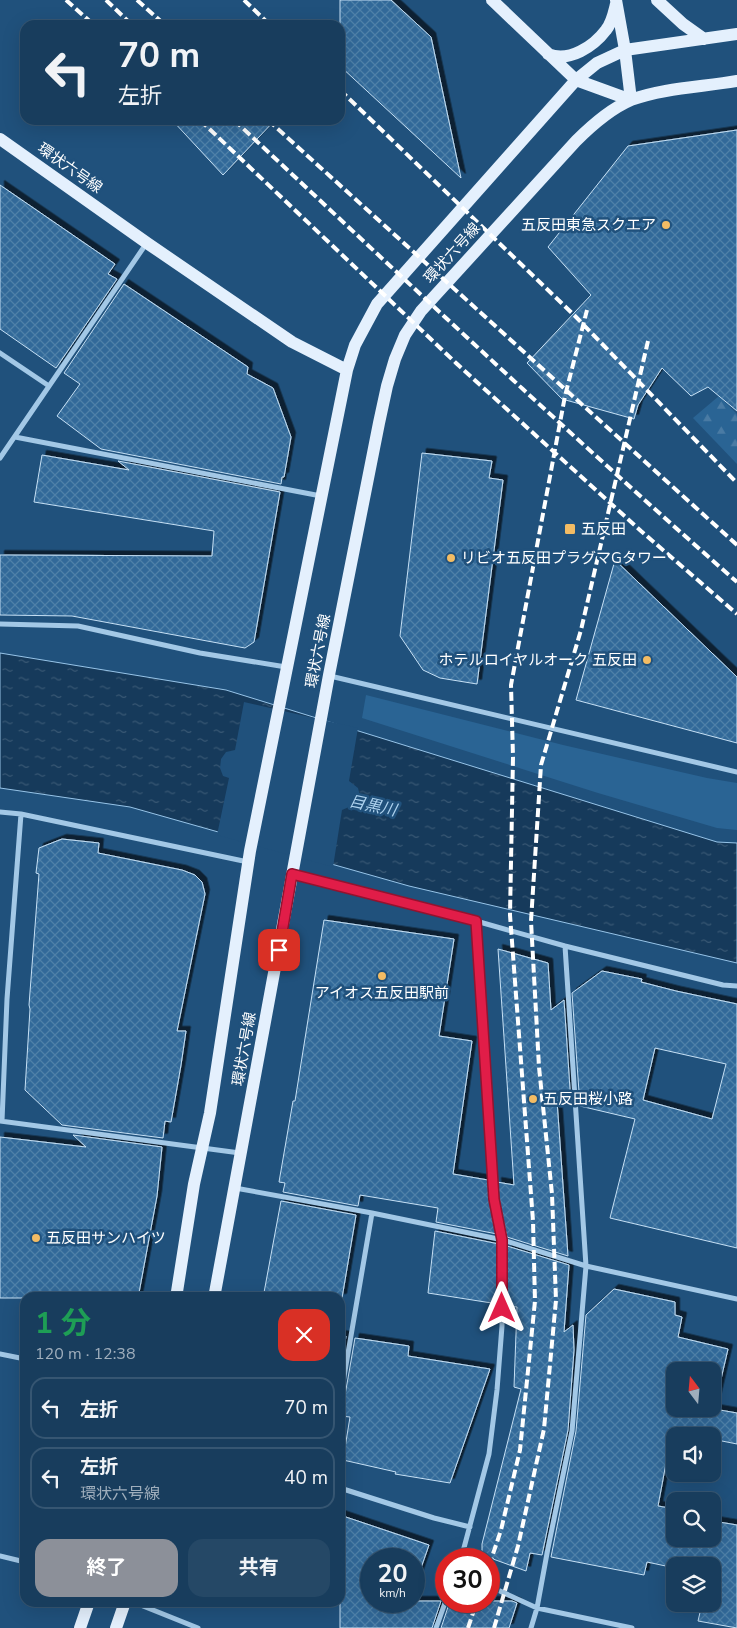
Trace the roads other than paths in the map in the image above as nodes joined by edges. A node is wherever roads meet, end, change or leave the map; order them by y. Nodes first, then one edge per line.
1 (492, 0) edge
2 (658, 0) edge
3 (616, 2) edge
4 (737, 34) edge
5 (704, 39) junction
6 (625, 50) junction
7 (546, 53) junction
8 (576, 80) junction
9 (737, 81) edge
10 (631, 100) junction
11 (0, 139) edge
12 (147, 243) junction
13 (0, 352) edge
14 (347, 370) junction
15 (49, 386) junction
16 (15, 437) junction
17 (0, 458) edge
18 (322, 496) junction
19 (0, 624) edge
20 (286, 667) junction
21 (329, 676) junction
22 (737, 772) edge
23 (0, 812) edge
24 (21, 814) junction
25 (249, 856) junction
26 (293, 870) junction
27 (476, 921) junction
28 (565, 946) junction
29 (737, 986) edge
30 (1, 1121) edge
31 (201, 1148) junction
32 (242, 1153) junction
33 (235, 1188) junction
34 (372, 1212) junction
35 (502, 1240) junction
36 (586, 1266) junction
37 (177, 1292) edge
38 (215, 1292) edge
39 (737, 1299) edge
40 (0, 1354) edge
41 (20, 1358) edge
42 (345, 1371) edge
43 (345, 1490) edge
44 (470, 1527) junction
45 (464, 1548) edge
46 (0, 1556) edge
47 (20, 1561) edge
48 (500, 1591) edge
49 (87, 1607) edge
50 (123, 1607) edge
51 (146, 1607) edge
52 (537, 1608) junction
53 (441, 1613) edge
54 (80, 1628) edge
55 (116, 1628) edge
56 (198, 1628) edge
57 (436, 1628) edge
58 (531, 1628) edge
59 (632, 1628) edge

1 - 7 main road
2 - 5 main road
3 - 6 main road
3 - 7 main road
4 - 5 main road, 環状六号線
5 - 6 main road, 環状六号線
6 - 8 main road, 環状六号線
6 - 10 main road
7 - 8 main road
8 - 10 main road
8 - 14 main road, 環状六号線
9 - 10 main road, 環状六号線
10 - 21 main road, 環状六号線
11 - 12 main road, 環状六号線
12 - 14 main road, 環状六号線
12 - 15 street
13 - 15 street
14 - 18 main road, 環状六号線
15 - 16 street
16 - 17 street
16 - 18 street
18 - 20 main road, 環状六号線
19 - 20 street
20 - 25 main road, 環状六号線
21 - 22 street
21 - 26 main road, 環状六号線
23 - 24 street
24 - 25 street
24 - 30 street
25 - 31 main road, 環状六号線
26 - 27 street
26 - 32 main road, 環状六号線
27 - 28 street
27 - 35 street
28 - 29 street
28 - 36 street
30 - 31 street
31 - 32 street
31 - 37 main road, 環状六号線
32 - 33 main road, 環状六号線
33 - 34 street
33 - 38 main road, 環状六号線
34 - 35 street
34 - 42 street
35 - 36 street
35 - 44 street
36 - 39 street
36 - 52 street
40 - 41 street
43 - 44 street
44 - 45 street
46 - 47 street
48 - 52 street
49 - 54 main road
50 - 55 main road
51 - 56 street
52 - 58 street
52 - 59 street
53 - 57 street

